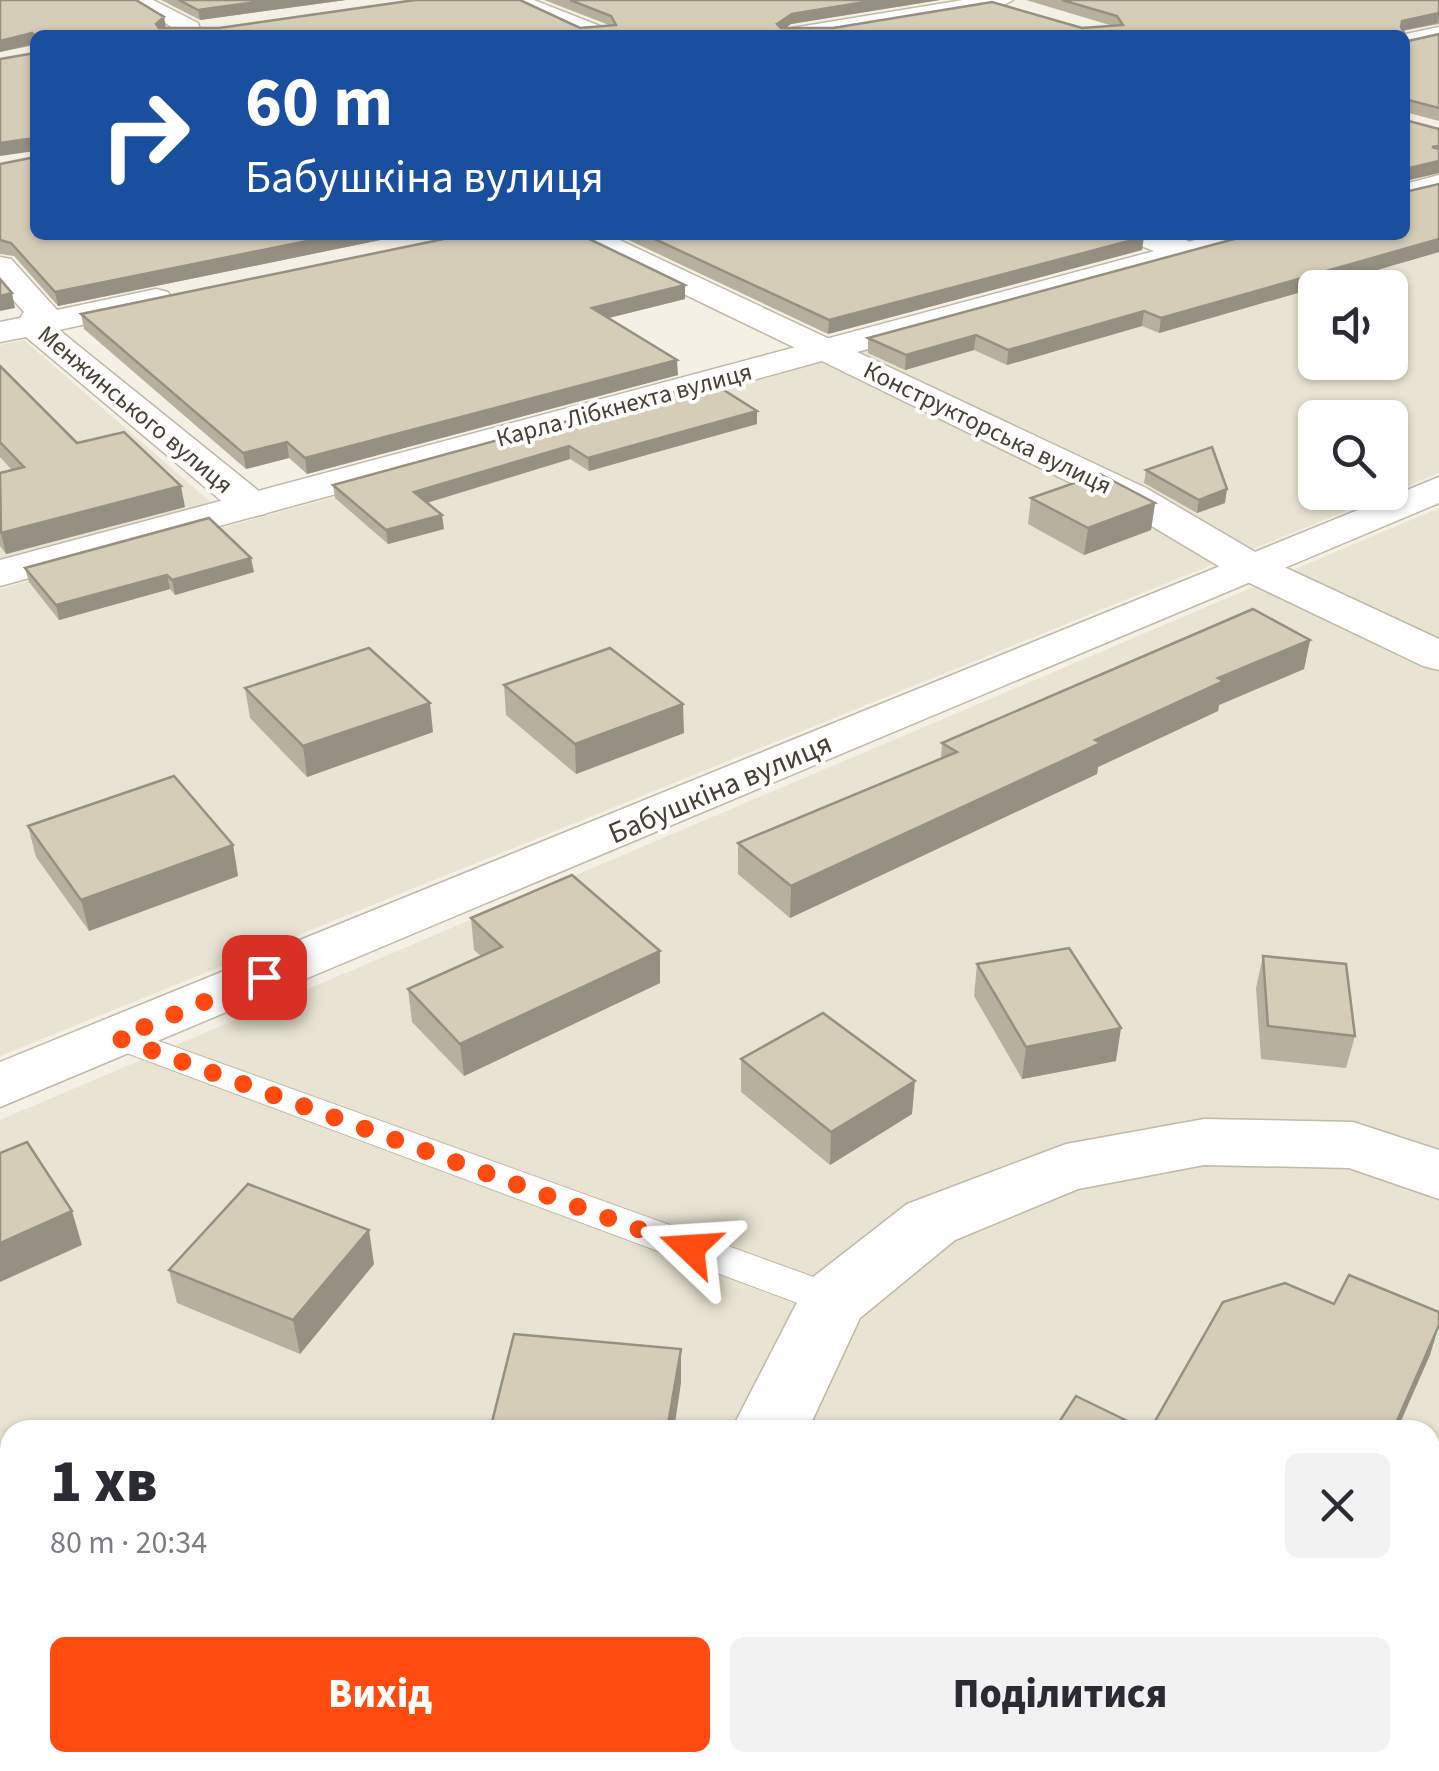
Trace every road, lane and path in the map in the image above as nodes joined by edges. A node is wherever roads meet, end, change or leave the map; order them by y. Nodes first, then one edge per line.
1 (136, 0) edge
2 (515, 0) edge
3 (993, 1) edge
4 (1024, 11) edge
5 (190, 30) edge
6 (590, 30) edge
7 (822, 30) edge
8 (1439, 34) edge
9 (1410, 40) edge
10 (1439, 184) edge
11 (1410, 192) edge
12 (595, 240) edge
13 (1153, 240) edge
14 (1230, 240) edge
15 (1186, 252) junction
16 (0, 266) edge
17 (184, 294) edge
18 (16, 328) edge
19 (826, 350) junction
20 (1439, 489) edge
21 (250, 505) junction
22 (1252, 568) junction
23 (0, 573) edge
24 (1439, 656) edge
25 (118, 1038) junction
26 (0, 1086) edge
27 (1439, 1175) edge
28 (833, 1300) junction
29 (774, 1420) edge

1 - 5 street
2 - 6 street
3 - 4 street
3 - 7 street
8 - 9 street
10 - 11 street
12 - 19 street, Конструкторська вулиця
13 - 15 street
14 - 15 street, Карла Лібкнехта вулиця
15 - 19 street, Карла Лібкнехта вулиця
16 - 18 street, Менжинського вулиця
17 - 18 street
18 - 21 street, Менжинського вулиця
19 - 21 street, Карла Лібкнехта вулиця
19 - 22 street, Конструкторська вулиця
20 - 22 street, Бабушкіна вулиця
21 - 23 street, Карла Лібкнехта вулиця
22 - 24 street, Конструкторська вулиця
22 - 25 street, Бабушкіна вулиця
25 - 26 street, Бабушкіна вулиця
25 - 28 lane
27 - 28 street
28 - 29 street

